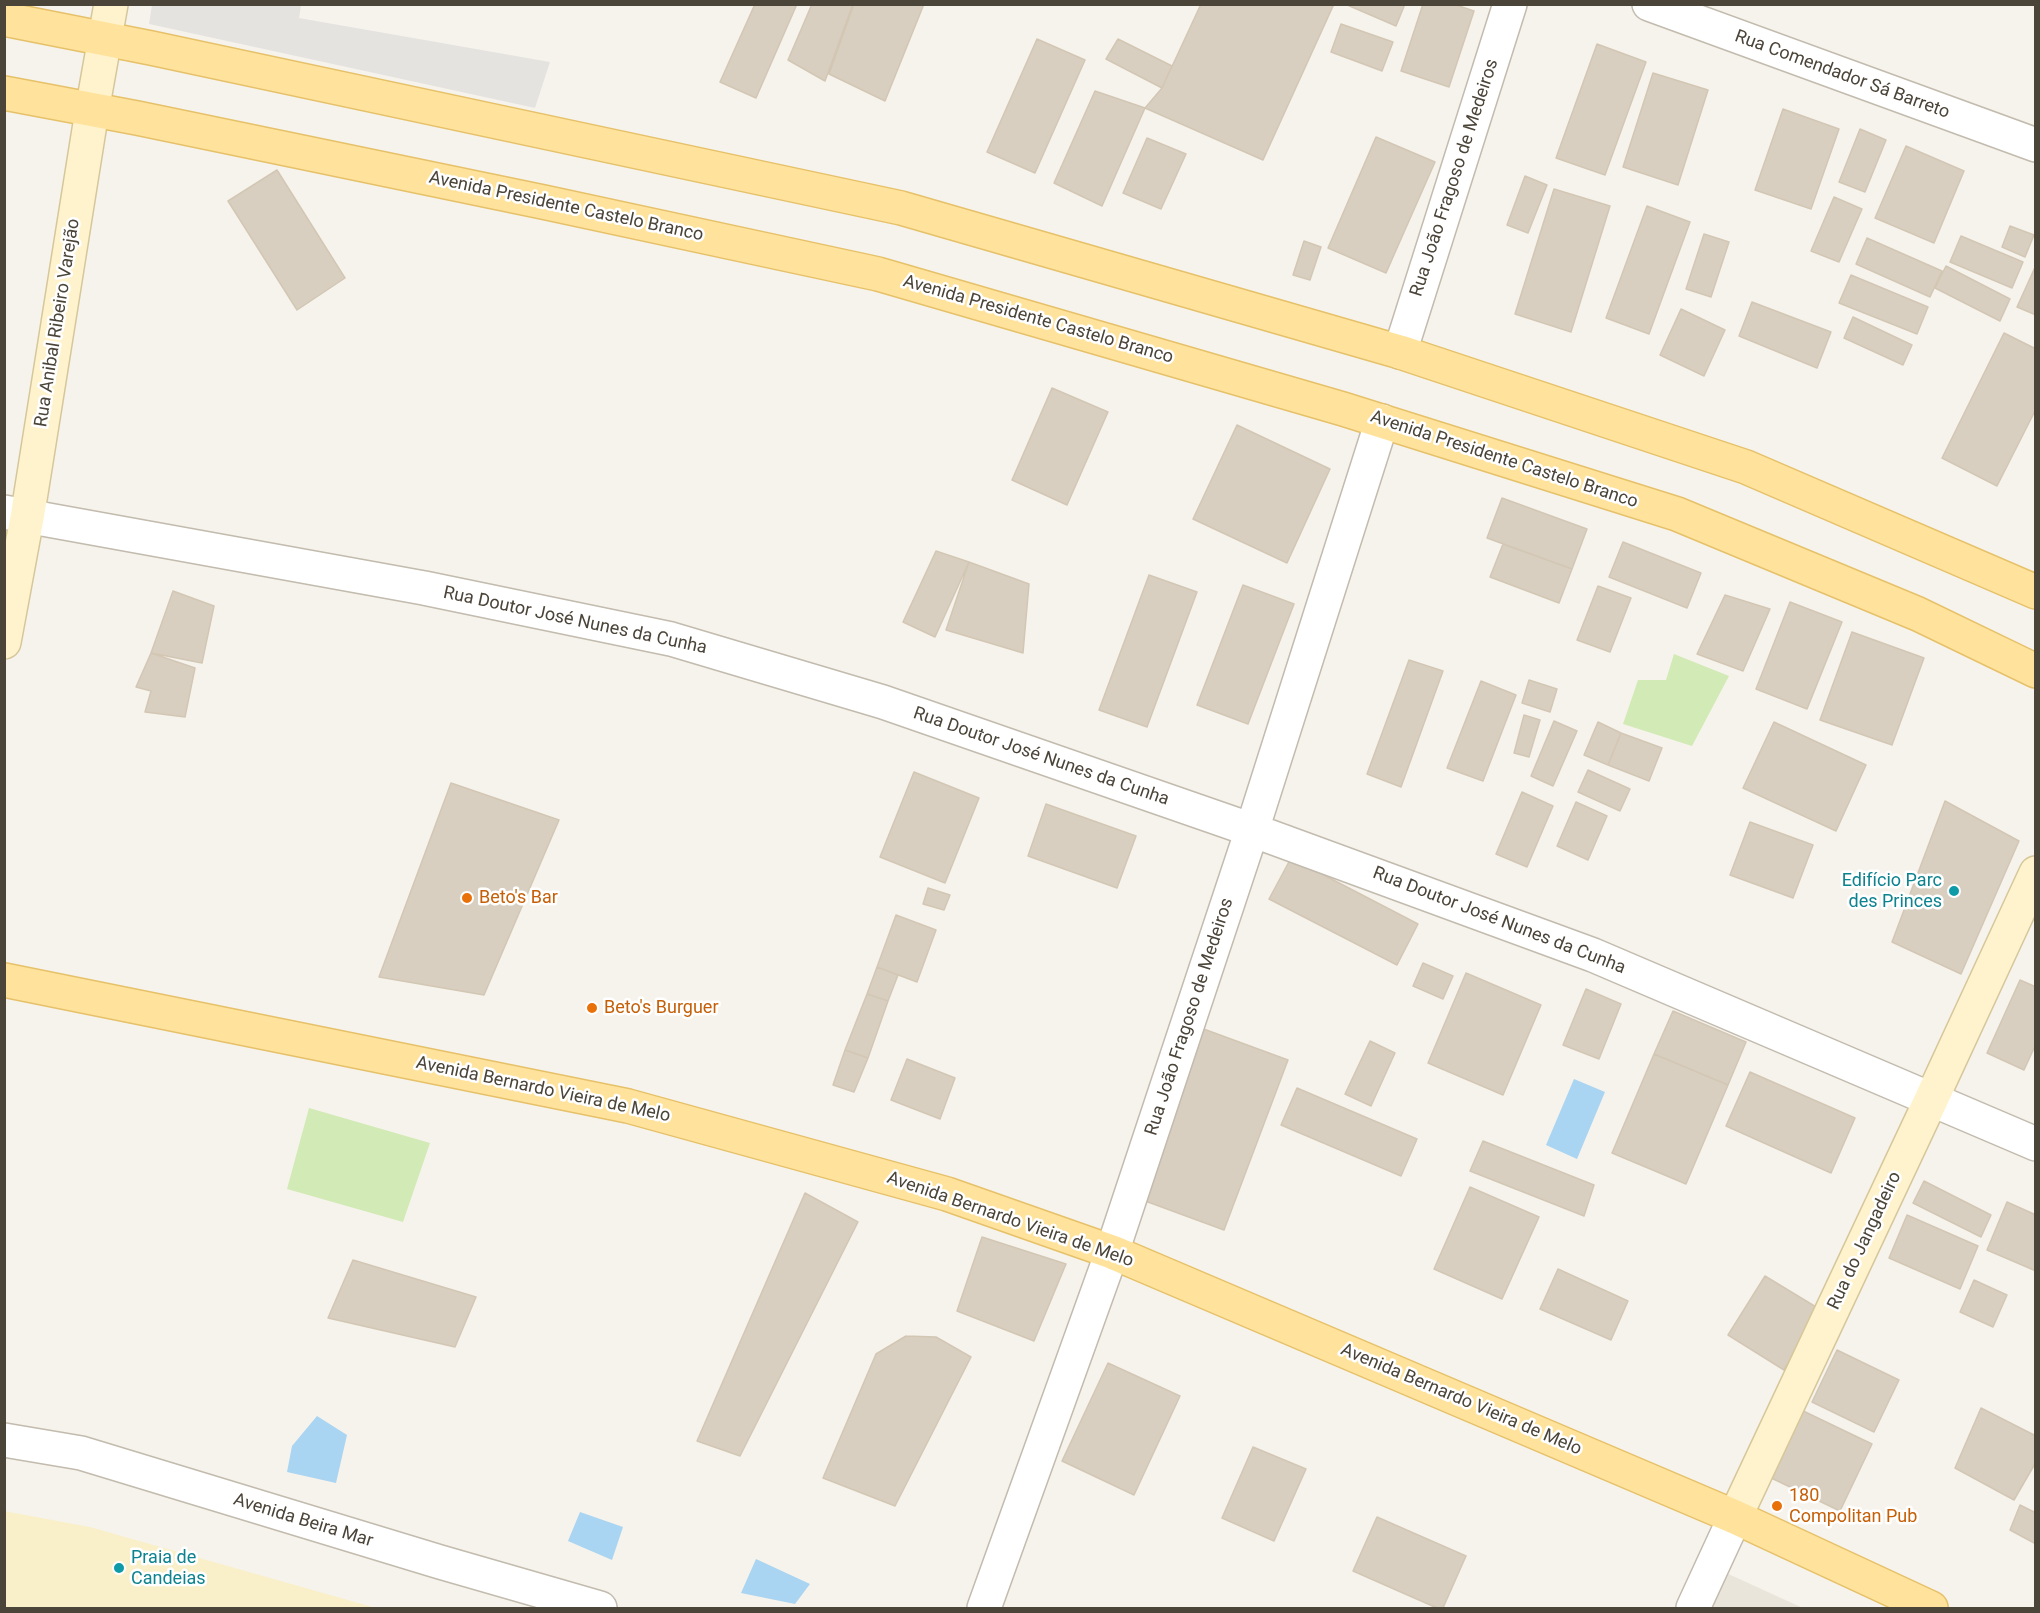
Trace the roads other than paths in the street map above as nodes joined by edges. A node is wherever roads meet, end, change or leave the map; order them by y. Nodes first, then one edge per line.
1 (111, 4) edge
2 (1510, 4) edge
3 (1649, 4) edge
4 (4, 19) edge
5 (105, 38) junction
6 (4, 93) edge
7 (92, 111) junction
8 (2036, 145) edge
9 (1400, 352) junction
10 (1382, 421) junction
11 (16, 515) edge
12 (2036, 592) edge
13 (4, 642) edge
14 (2036, 671) edge
15 (1252, 830) junction
16 (2036, 873) edge
17 (4, 980) edge
18 (1931, 1100) junction
19 (2036, 1144) edge
20 (1112, 1252) junction
21 (4, 1440) edge
22 (1735, 1517) junction
23 (600, 1608) edge
24 (984, 1608) edge
25 (1693, 1608) edge
26 (1931, 1608) edge

1 - 5 street, Rua Anibal Ribeiro Varejão
2 - 9 street, Rua João Fragoso de Medeiros
3 - 8 street, Rua Comendador Sá Barreto
4 - 5 main road
5 - 7 street, Rua Anibal Ribeiro Varejão
5 - 9 main road
6 - 7 main road, Avenida Presidente Castelo Branco
7 - 10 main road, Avenida Presidente Castelo Branco
7 - 11 street, Rua Anibal Ribeiro Varejão
9 - 12 main road
10 - 14 main road, Avenida Presidente Castelo Branco
10 - 15 street, Rua João Fragoso de Medeiros
11 - 13 street, Rua Anibal Ribeiro Varejão
11 - 15 street, Rua Doutor José Nunes da Cunha
15 - 18 street, Rua Doutor José Nunes da Cunha
15 - 20 street, Rua João Fragoso de Medeiros
16 - 18 street, Rua do Jangadeiro
17 - 20 main road, Avenida Bernardo Vieira de Melo
18 - 19 street, Rua Doutor José Nunes da Cunha
18 - 22 street, Rua do Jangadeiro
20 - 22 main road, Avenida Bernardo Vieira de Melo
20 - 24 street, Rua João Fragoso de Medeiros
21 - 23 street, Avenida Beira Mar
22 - 25 street, Rua do Jangadeiro
22 - 26 main road, Avenida Bernardo Vieira de Melo

